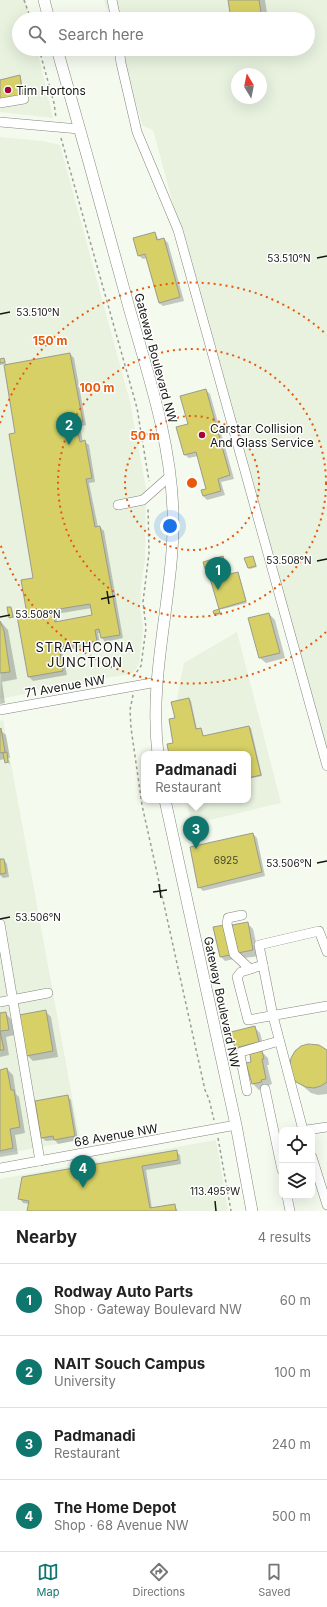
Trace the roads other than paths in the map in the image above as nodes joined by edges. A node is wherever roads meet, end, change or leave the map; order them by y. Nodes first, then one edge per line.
1 (44, 0) edge
2 (112, 0) edge
3 (47, 12) edge
4 (115, 12) edge
5 (60, 56) edge
6 (120, 56) edge
7 (24, 99) dead end
8 (0, 103) edge
9 (0, 122) edge
10 (80, 129) junction
11 (170, 476) junction
12 (118, 505) dead end
13 (157, 682) junction
14 (0, 710) edge
15 (158, 751) edge
16 (327, 766) edge
17 (166, 803) edge
18 (242, 915) dead end
19 (0, 924) edge
20 (327, 952) edge
21 (263, 965) junction
22 (250, 969) junction
23 (48, 993) dead end
24 (12, 1000) junction
25 (0, 1002) edge
26 (327, 1006) edge
27 (273, 1016) junction
28 (279, 1041) junction
29 (265, 1089) dead end
30 (247, 1091) dead end
31 (236, 1125) junction
32 (302, 1127) edge
33 (327, 1127) edge
34 (315, 1129) edge
35 (40, 1161) junction
36 (281, 1163) edge
37 (314, 1163) edge
38 (0, 1168) edge
39 (288, 1199) edge
40 (327, 1204) edge
41 (252, 1211) edge
42 (290, 1211) edge

1 - 3 main road
2 - 4 street
5 - 10 main road, Gateway Boulevard NW
6 - 16 street
7 - 8 street
9 - 10 street
10 - 11 main road, Gateway Boulevard NW
11 - 12 street
11 - 13 main road, Gateway Boulevard NW
13 - 14 street, 71 Avenue NW
13 - 15 main road, Gateway Boulevard NW
17 - 31 main road, Gateway Boulevard NW
18 - 22 street
19 - 24 street
20 - 21 street
21 - 22 street
21 - 27 street
22 - 27 street
23 - 24 street
24 - 25 street
24 - 35 street
26 - 27 street
27 - 28 street
28 - 30 street
28 - 32 street
29 - 36 street
31 - 35 street, 68 Avenue NW
31 - 41 main road, Gateway Boulevard NW
33 - 34 street
35 - 38 street, 68 Avenue NW
37 - 40 street
39 - 42 street

